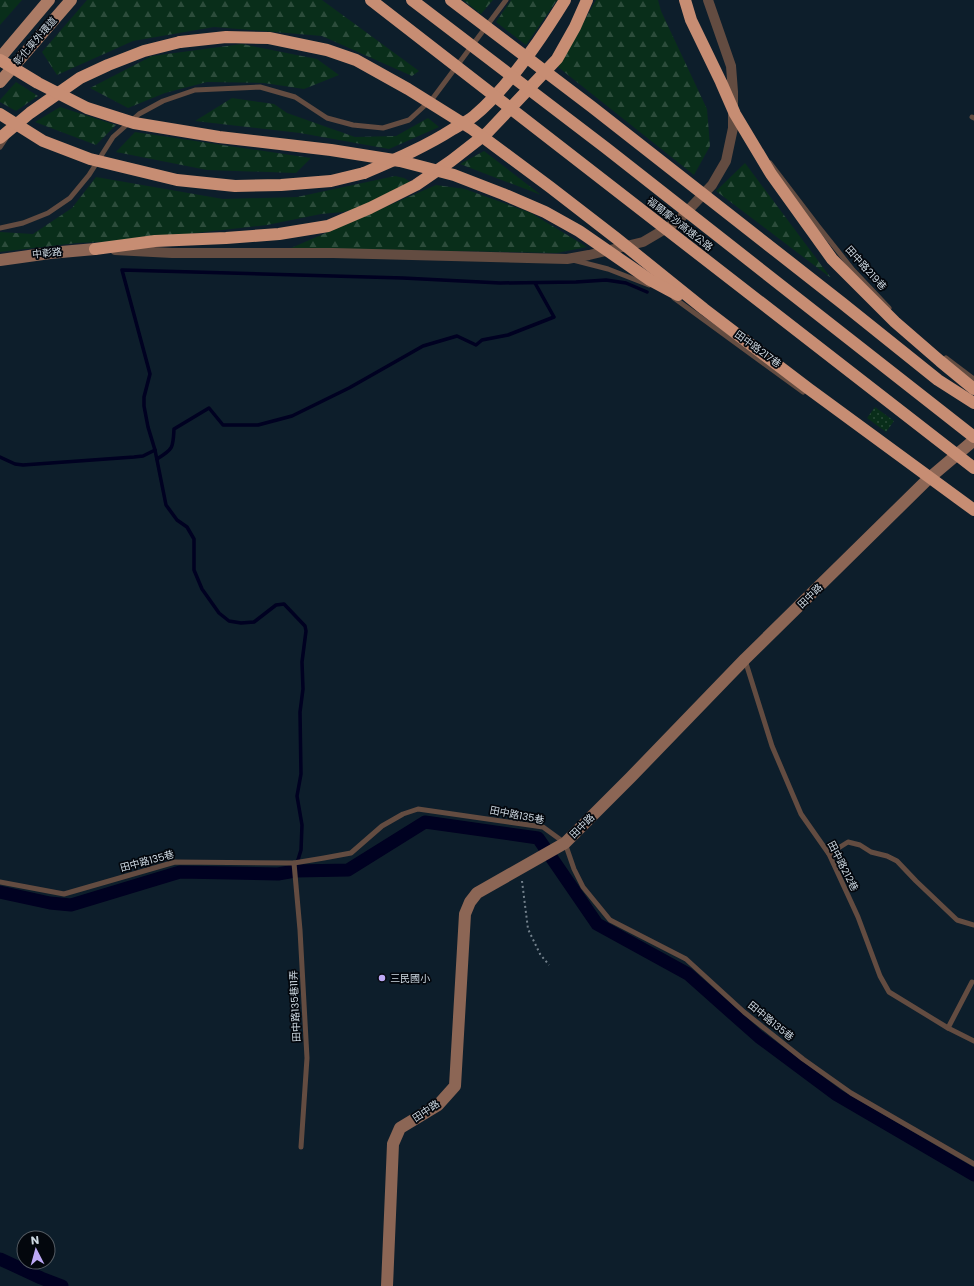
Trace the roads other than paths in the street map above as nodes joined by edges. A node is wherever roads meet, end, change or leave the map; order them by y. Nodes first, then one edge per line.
1 (49, 0) edge
2 (71, 0) edge
3 (371, 0) edge
4 (412, 0) edge
5 (451, 0) edge
6 (506, 0) edge
7 (565, 0) edge
8 (587, 0) edge
9 (685, 0) edge
10 (708, 0) edge
11 (0, 59) edge
12 (0, 82) edge
13 (0, 114) edge
14 (13, 127) junction
15 (0, 138) edge
16 (0, 147) edge
17 (762, 152) dead end
18 (0, 228) edge
19 (95, 249) junction
20 (567, 259) junction
21 (0, 260) edge
22 (704, 309) junction
23 (974, 379) edge
24 (974, 389) edge
25 (974, 403) edge
26 (974, 437) edge
27 (974, 440) edge
28 (974, 468) edge
29 (927, 480) junction
30 (974, 510) edge
31 (974, 515) edge
32 (745, 659) junction
33 (560, 846) junction
34 (829, 854) junction
35 (294, 863) junction
36 (0, 882) edge
37 (974, 925) edge
38 (972, 982) dead end
39 (948, 1028) junction
40 (974, 1041) edge
41 (301, 1147) dead end
42 (974, 1164) edge
43 (387, 1286) edge

1 - 11 main road, 彰化東外環道
2 - 12 main road, 彰化東外環道
3 - 28 highway, 福爾摩沙高速公路, bridge
4 - 26 highway, 福爾摩沙高速公路, bridge
5 - 25 highway, bridge
6 - 18 lane
7 - 13 highway, bridge
8 - 19 highway
9 - 24 highway, bridge
10 - 20 street
11 - 22 highway, bridge
14 - 15 highway
14 - 16 lane
14 - 22 highway, bridge
17 - 23 lane, 田中路219巷
19 - 20 street
19 - 21 street, 中彰路
20 - 29 lane, 田中路217巷
22 - 30 highway, bridge
27 - 29 street, 田中路
29 - 31 lane, 田中路217巷
29 - 32 street, 田中路
32 - 33 street, 田中路
32 - 34 lane, 田中路212巷
33 - 35 lane, 田中路135巷
33 - 42 lane, 田中路135巷
33 - 43 street, 田中路
34 - 37 lane
34 - 39 lane, 田中路212巷
35 - 36 lane, 田中路135巷
35 - 41 lane, 田中路135巷11弄
38 - 39 lane
39 - 40 lane, 田中路212巷

